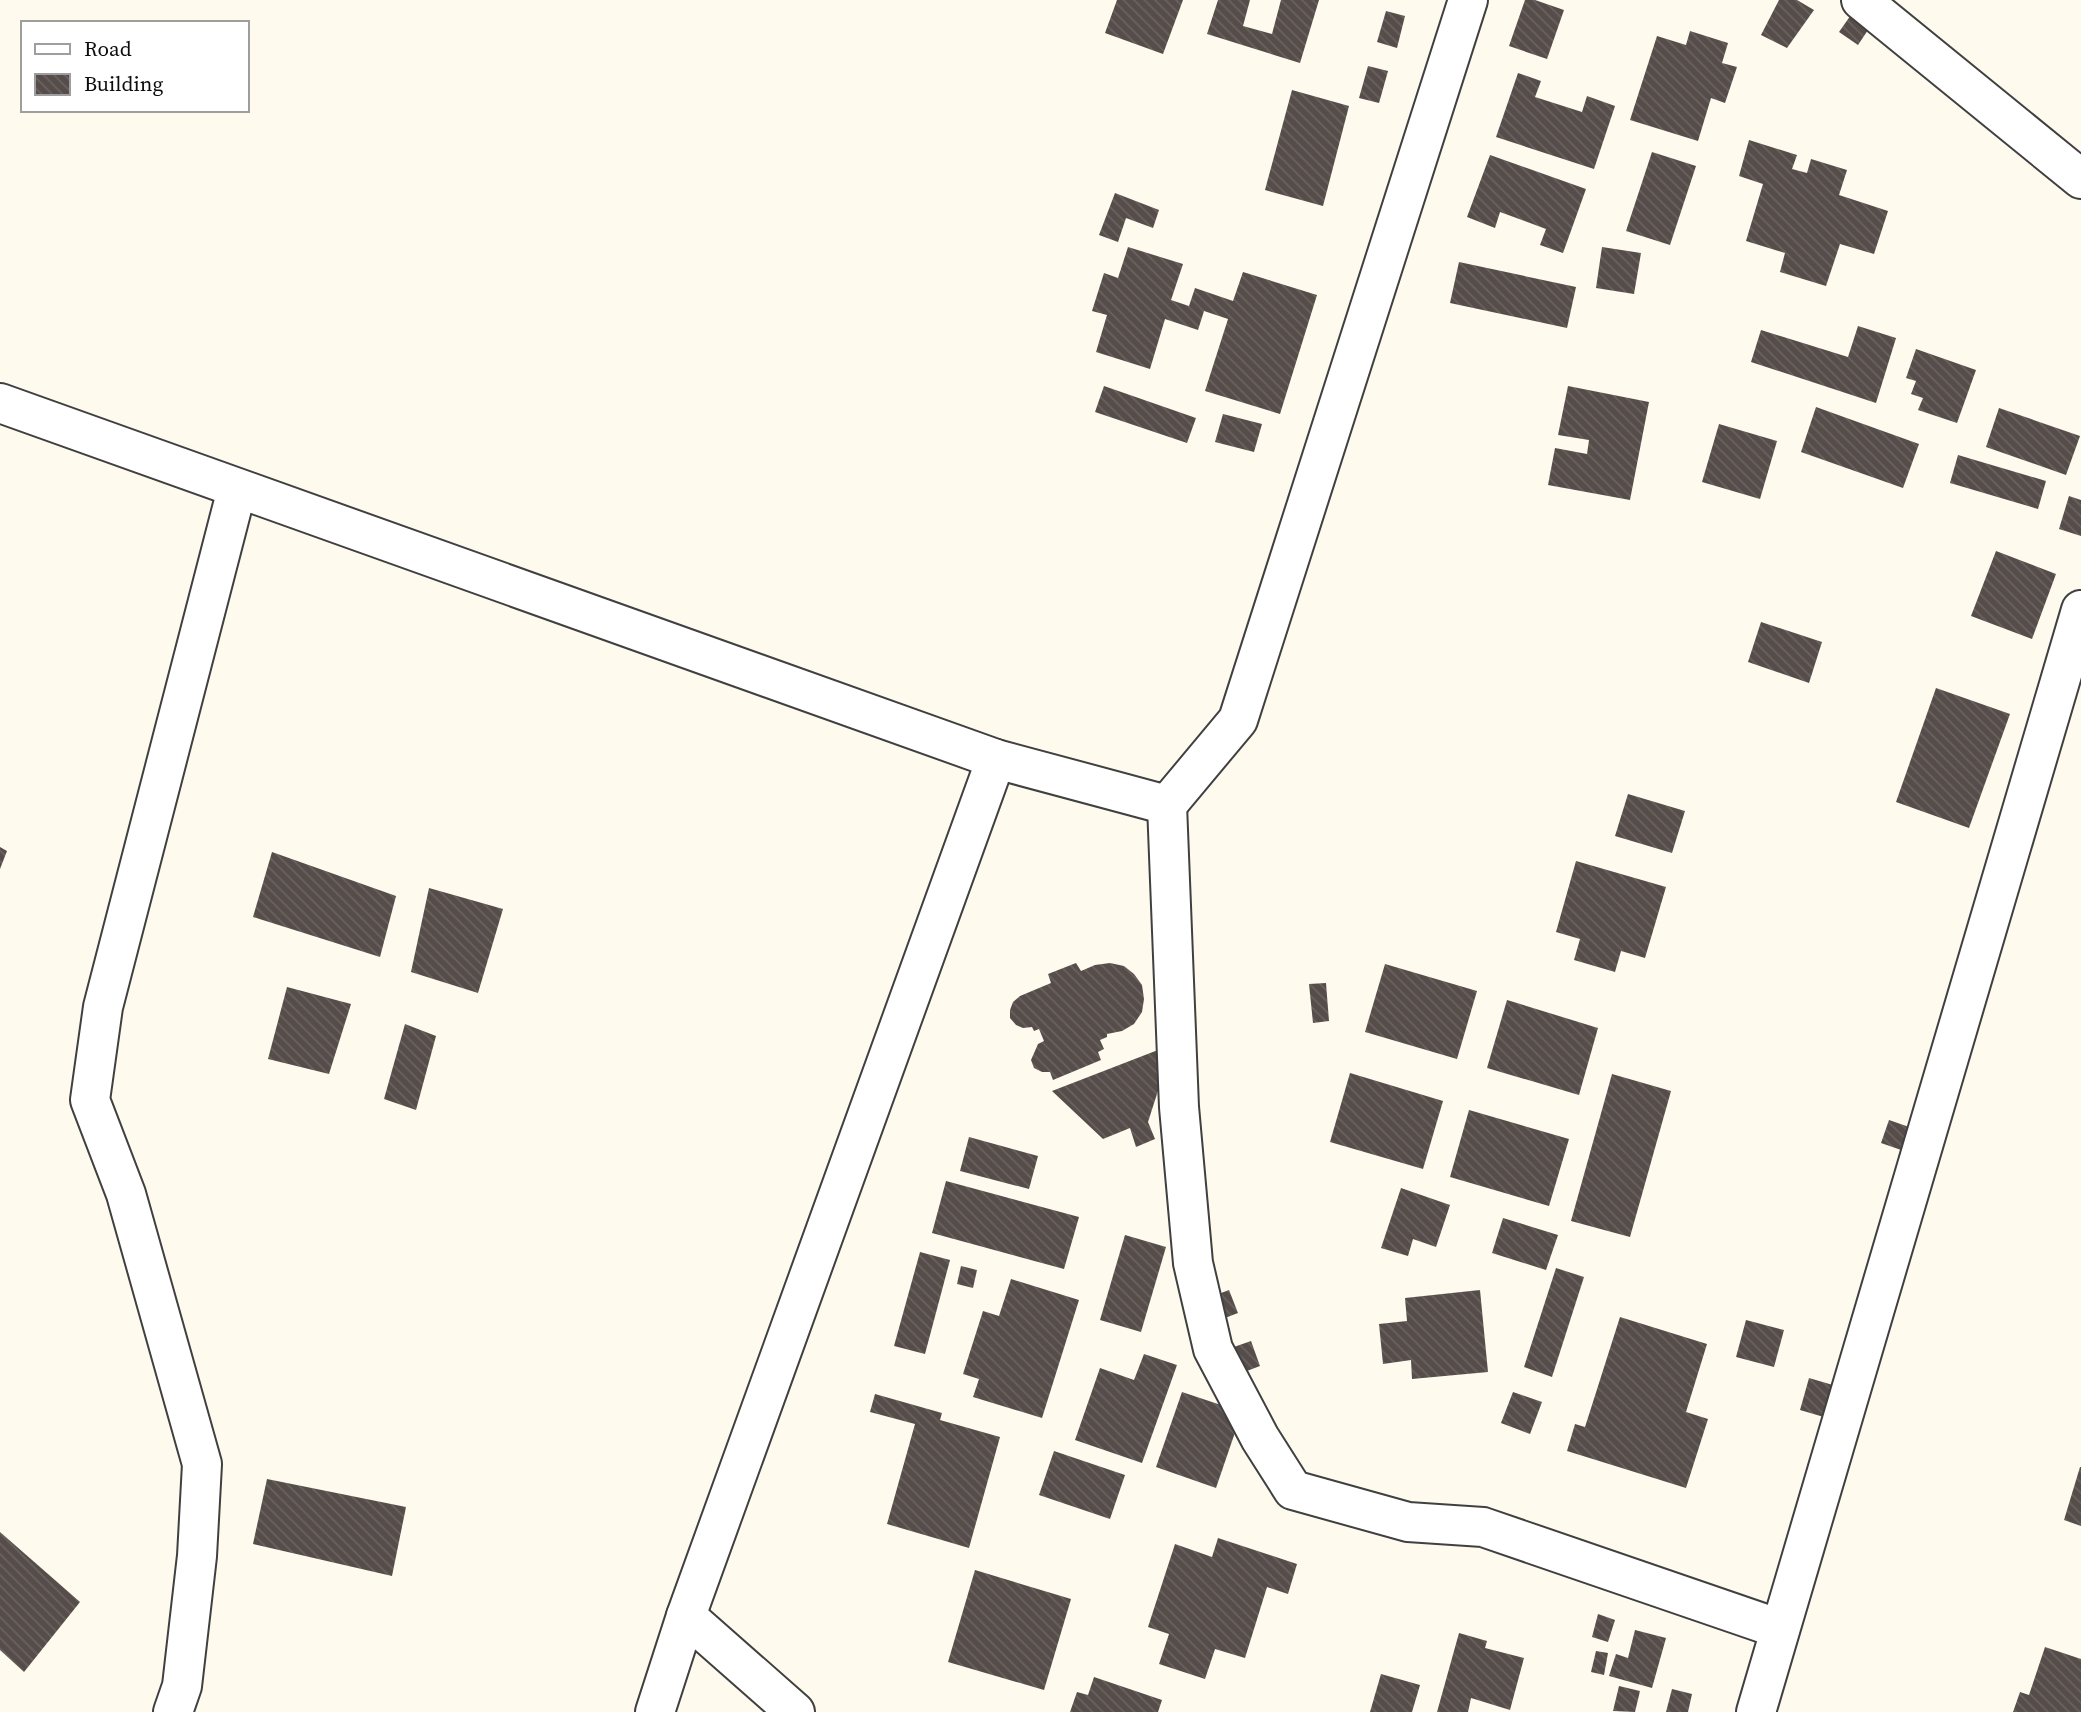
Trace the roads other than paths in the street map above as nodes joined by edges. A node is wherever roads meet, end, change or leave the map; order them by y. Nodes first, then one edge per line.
1 (1468, 0) edge
2 (1861, 0) edge
3 (2081, 179) edge
4 (0, 403) edge
5 (237, 489) junction
6 (2081, 610) edge
7 (996, 759) junction
8 (1167, 805) junction
9 (686, 1616) junction
10 (1780, 1629) junction
11 (173, 1712) edge
12 (655, 1712) edge
13 (795, 1712) edge
14 (1756, 1712) edge

1 - 8 street
2 - 3 street
4 - 5 street
5 - 7 street
5 - 11 street
6 - 10 street
7 - 8 street
7 - 9 street
8 - 10 street
9 - 12 street
9 - 13 street
10 - 14 street

